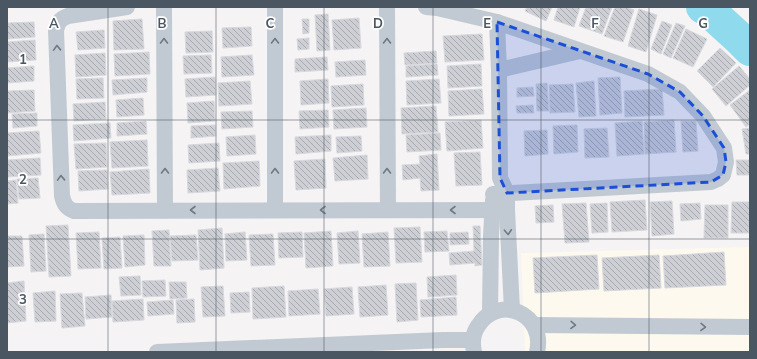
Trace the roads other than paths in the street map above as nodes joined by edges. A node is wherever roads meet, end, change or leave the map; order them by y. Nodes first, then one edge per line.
1 (127, 7) edge
2 (164, 7) edge
3 (275, 7) edge
4 (386, 7) edge
5 (426, 7) edge
6 (497, 22) junction
7 (580, 51) junction
8 (499, 70) junction
9 (500, 193) junction
10 (165, 210) junction
11 (275, 210) junction
12 (388, 210) junction
13 (500, 210) junction
14 (512, 310) junction
15 (490, 313) junction
16 (534, 325) junction
17 (750, 327) edge
18 (474, 346) edge
19 (157, 352) edge
20 (537, 352) edge

10 -> 1 street
10 -> 2 street
11 -> 3 street
12 -> 4 street
5 - 6 street
6 - 7 street
6 - 8 street
7 - 8 street
7 - 9 street
8 - 9 street
9 - 13 street
11 -> 10 street
12 -> 11 street
13 -> 12 street
13 -> 14 street
13 - 15 street
14 - 15 street
14 - 16 street
15 - 18 street
16 -> 17 street
16 - 20 street
18 - 19 street

